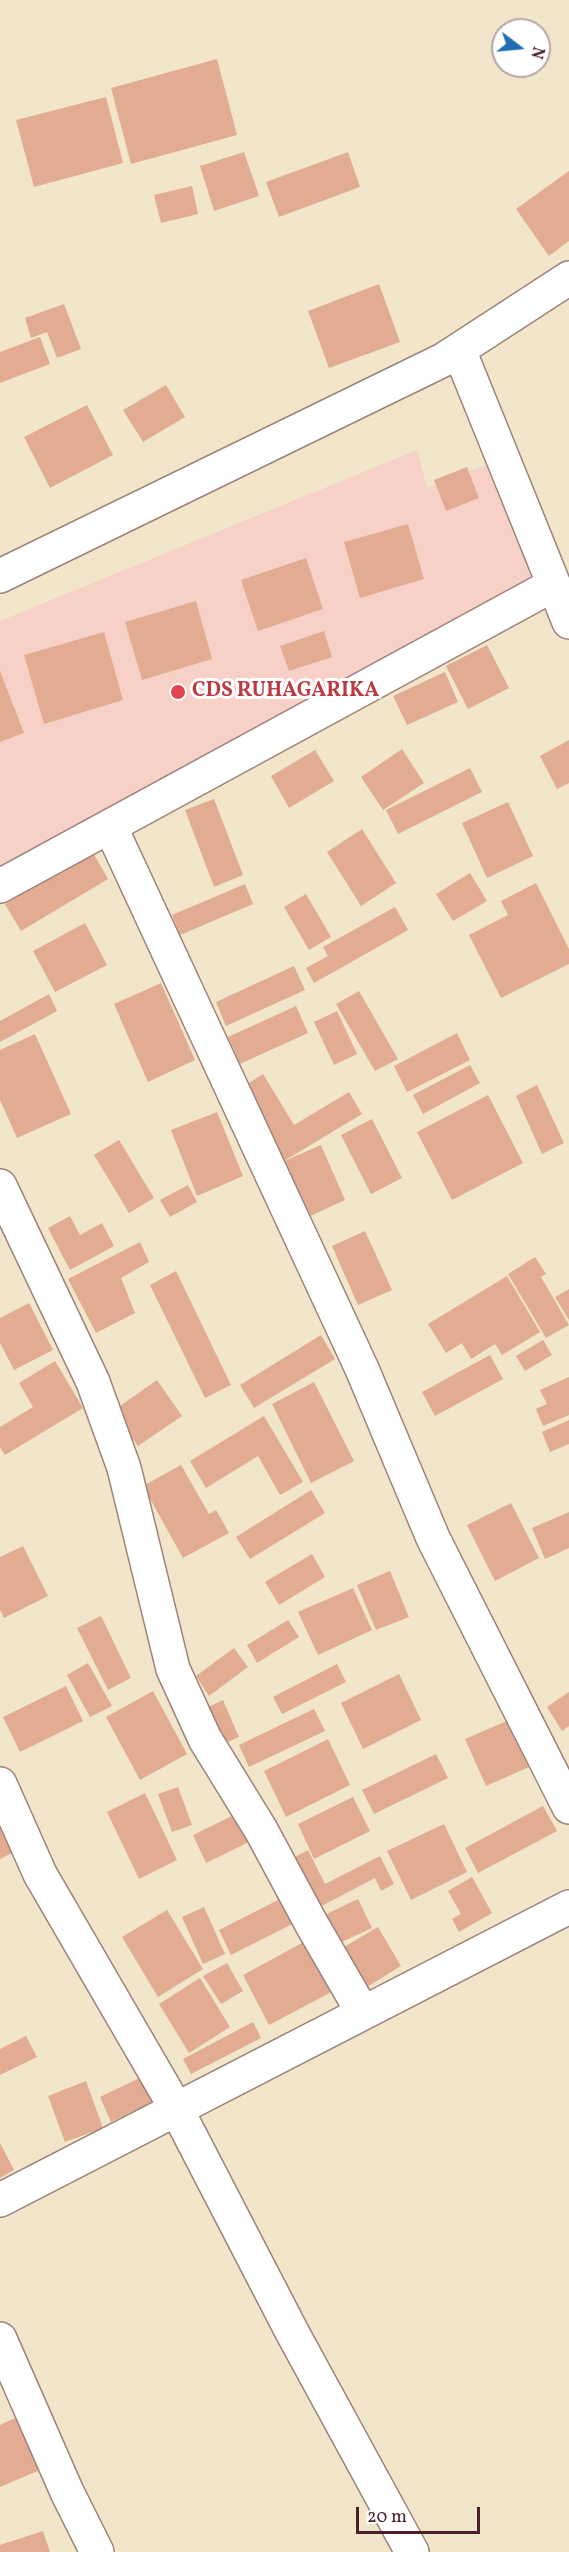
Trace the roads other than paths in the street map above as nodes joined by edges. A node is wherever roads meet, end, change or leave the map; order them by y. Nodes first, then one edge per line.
1 (569, 278) edge
2 (459, 350) junction
3 (0, 576) edge
4 (553, 585) junction
5 (569, 622) edge
6 (110, 826) junction
7 (0, 886) edge
8 (0, 1186) edge
9 (0, 1784) edge
10 (569, 1807) edge
11 (569, 1907) edge
12 (363, 2013) junction
13 (177, 2110) junction
14 (0, 2200) edge
15 (0, 2338) edge
16 (97, 2552) edge
17 (412, 2552) edge

1 - 2 street
2 - 3 street
2 - 4 street
4 - 5 street
4 - 6 street
6 - 7 street
6 - 10 street
8 - 12 street
9 - 13 street
11 - 12 street
12 - 13 street
13 - 14 street
13 - 17 street
15 - 16 street

